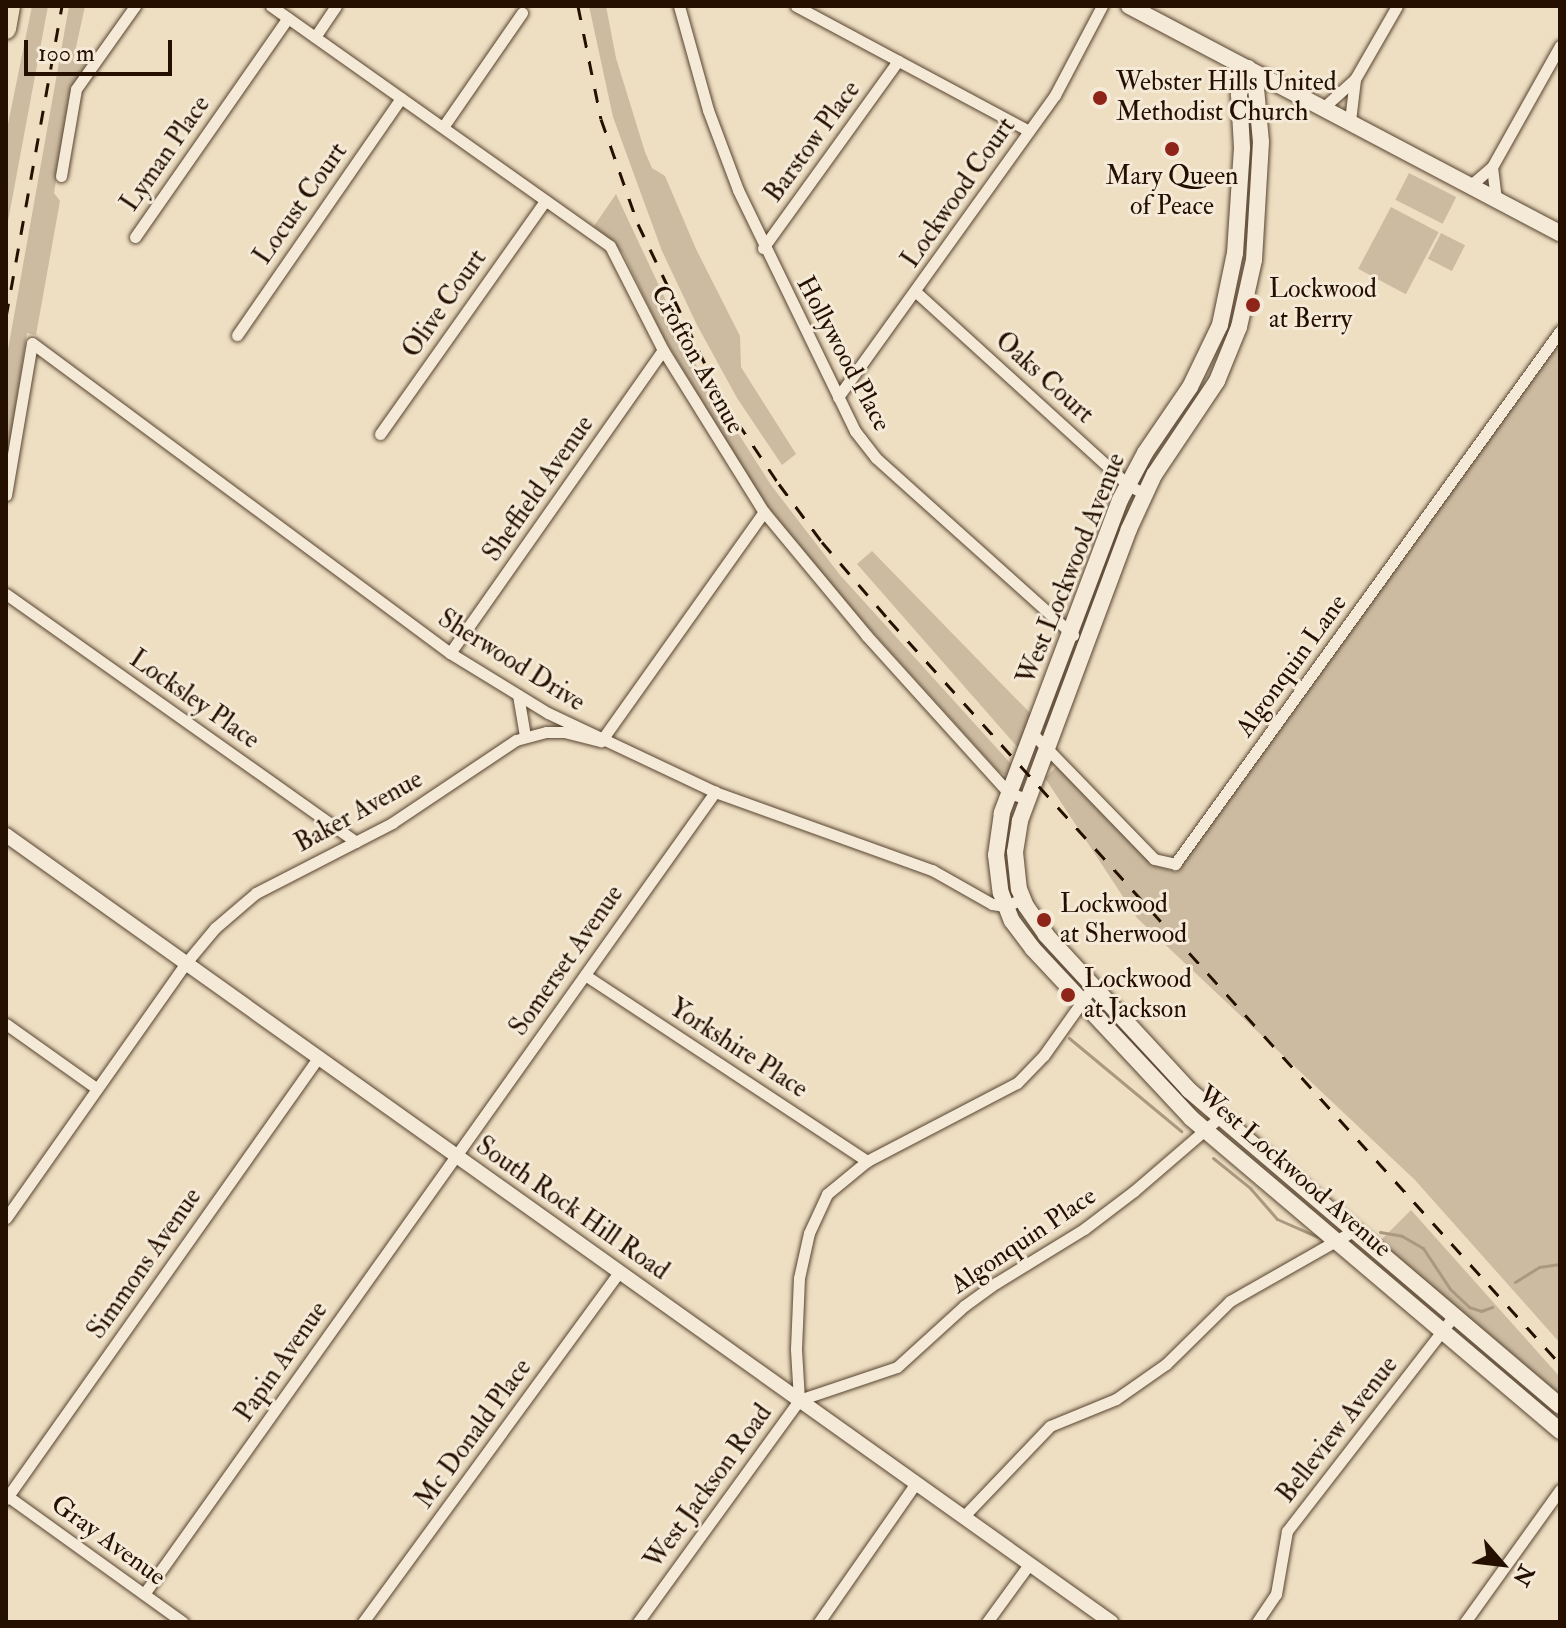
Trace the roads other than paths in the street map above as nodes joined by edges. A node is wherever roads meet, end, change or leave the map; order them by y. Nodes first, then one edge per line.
1 (10, 6) edge
2 (135, 6) edge
3 (271, 6) edge
4 (336, 6) edge
5 (679, 6) edge
6 (796, 6) edge
7 (1102, 6) edge
8 (1129, 6) edge
9 (1397, 6) edge
10 (522, 13) dead end
11 (288, 18) junction
12 (6, 29) edge
13 (315, 37) junction
14 (1560, 46) edge
15 (898, 61) junction
16 (1248, 68) junction
17 (1355, 79) junction
18 (1295, 92) junction
19 (401, 98) junction
20 (1324, 107) junction
21 (1259, 110) junction
22 (1350, 121) junction
23 (443, 127) junction
24 (1029, 131) junction
25 (1492, 167) junction
26 (61, 176) dead end
27 (1471, 185) junction
28 (1239, 188) junction
29 (1258, 190) junction
30 (1496, 198) junction
31 (545, 201) junction
32 (1560, 233) edge
33 (135, 237) dead end
34 (763, 248) junction
35 (1230, 283) junction
36 (1250, 287) junction
37 (916, 292) junction
38 (1560, 331) edge
39 (237, 335) dead end
40 (663, 350) junction
41 (838, 397) junction
42 (380, 434) dead end
43 (1128, 485) junction
44 (1145, 494) junction
45 (6, 495) edge
46 (764, 512) junction
47 (6, 594) edge
48 (1070, 632) junction
49 (1085, 645) junction
50 (450, 653) junction
51 (518, 695) junction
52 (1032, 733) junction
53 (525, 736) junction
54 (601, 741) junction
55 (1047, 747) junction
56 (715, 792) junction
57 (1009, 793) junction
58 (1027, 799) junction
59 (6, 835) edge
60 (356, 842) junction
61 (1023, 899) junction
62 (1005, 906) junction
63 (185, 964) junction
64 (585, 975) junction
65 (1093, 986) junction
66 (1082, 1003) junction
67 (6, 1024) edge
68 (318, 1058) junction
69 (96, 1088) junction
70 (1219, 1118) junction
71 (1206, 1132) junction
72 (455, 1156) junction
73 (867, 1161) junction
74 (6, 1218) edge
75 (1353, 1231) junction
76 (1336, 1241) junction
77 (619, 1272) junction
78 (1454, 1316) junction
79 (1443, 1331) junction
80 (799, 1400) junction
81 (1560, 1406) edge
82 (1560, 1431) edge
83 (916, 1483) junction
84 (1560, 1490) edge
85 (7, 1497) edge
86 (964, 1516) junction
87 (1030, 1563) junction
88 (144, 1594) junction
89 (640, 1618) edge
90 (1469, 1621) edge
91 (183, 1622) edge
92 (363, 1622) edge
93 (655, 1622) edge
94 (819, 1622) edge
95 (987, 1622) edge
96 (1111, 1622) edge
97 (1257, 1622) edge

1 - 12 highway
2 - 26 street
3 - 11 street, Crofton Avenue
4 - 13 street
5 - 34 street, Hollywood Place
6 - 15 street
7 - 24 street, Lockwood Court
8 - 16 main road
9 - 17 street
10 - 23 street
11 - 13 street, Crofton Avenue
11 - 33 street, Lyman Place
13 - 19 street, Crofton Avenue
14 - 25 street
15 - 24 street
15 - 34 street, Barstow Place
16 - 18 main road
16 - 21 main road, West Lockwood Avenue
16 - 28 main road, West Lockwood Avenue
17 - 20 street
17 - 22 street
18 - 20 main road
18 - 21 main road
19 - 23 street, Crofton Avenue
19 - 39 street, Locust Court
20 - 22 main road
21 - 29 main road, West Lockwood Avenue
22 - 27 main road
23 - 31 street, Crofton Avenue
24 - 37 street, Lockwood Court
25 - 27 street
25 - 30 street
27 - 30 main road
28 - 29 main road
28 - 35 main road, West Lockwood Avenue
29 - 36 main road, West Lockwood Avenue
30 - 32 main road
31 - 40 street, Crofton Avenue
31 - 42 street, Olive Court
34 - 41 street, Hollywood Place
35 - 36 main road
35 - 43 main road, West Lockwood Avenue
36 - 44 main road, West Lockwood Avenue
37 - 41 street, Lockwood Court
37 - 43 street, Oaks Court
38 - 55 street, Algonquin Lane
40 - 46 street, Crofton Avenue
40 - 50 street, Sheffield Avenue
41 - 48 street, Hollywood Place
43 - 44 street, Oaks Court
43 - 48 main road, West Lockwood Avenue
44 - 49 main road, West Lockwood Avenue
45 - 50 street, Sherwood Drive
46 - 54 street
46 - 57 street, Crofton Avenue
47 - 60 street, Locksley Place
48 - 49 street, Hollywood Place
48 - 52 main road, West Lockwood Avenue
49 - 55 main road, West Lockwood Avenue
50 - 51 street, Sherwood Drive
51 - 53 street
51 - 54 street, Sherwood Drive
52 - 55 street, Algonquin Lane
52 - 57 main road, West Lockwood Avenue
53 - 54 street, Baker Avenue
53 - 60 street, Baker Avenue
54 - 56 street, Sherwood Drive
55 - 58 main road, West Lockwood Avenue
56 - 62 street, Sherwood Drive
56 - 64 street, Somerset Avenue
57 - 58 street, Crofton Avenue
57 - 62 main road, West Lockwood Avenue
58 - 61 main road, West Lockwood Avenue
59 - 63 street, South Rock Hill Road
60 - 63 street, Baker Avenue
61 - 62 street
61 - 65 main road, West Lockwood Avenue
62 - 66 main road, West Lockwood Avenue
63 - 68 street, South Rock Hill Road
63 - 69 street, Baker Avenue
64 - 72 street, Somerset Avenue
64 - 73 street, Yorkshire Place
65 - 66 street, West Jackson Road
65 - 70 main road, West Lockwood Avenue
66 - 71 main road, West Lockwood Avenue
66 - 73 street, West Jackson Road
67 - 69 street
68 - 72 street, South Rock Hill Road
68 - 85 street, Simmons Avenue
69 - 74 street, Baker Avenue
70 - 71 street, Algonquin Place
70 - 75 main road, West Lockwood Avenue
71 - 76 main road, West Lockwood Avenue
71 - 80 street, Algonquin Place
72 - 77 street, South Rock Hill Road
72 - 88 street, Papin Avenue
73 - 80 street, West Jackson Road
75 - 76 street
75 - 78 main road, West Lockwood Avenue
76 - 79 main road, West Lockwood Avenue
76 - 86 street
77 - 80 street, South Rock Hill Road
77 - 92 street, Mc Donald Place
78 - 79 street, Belleview Avenue
78 - 81 main road, West Lockwood Avenue
79 - 82 main road, West Lockwood Avenue
79 - 97 street, Belleview Avenue
80 - 83 street, South Rock Hill Road
80 - 89 street, West Jackson Road
83 - 86 street, South Rock Hill Road
83 - 94 street
84 - 90 street
85 - 88 street, Gray Avenue
86 - 87 street, South Rock Hill Road
87 - 95 street
87 - 96 street, South Rock Hill Road
88 - 91 street, Gray Avenue
89 - 93 street

